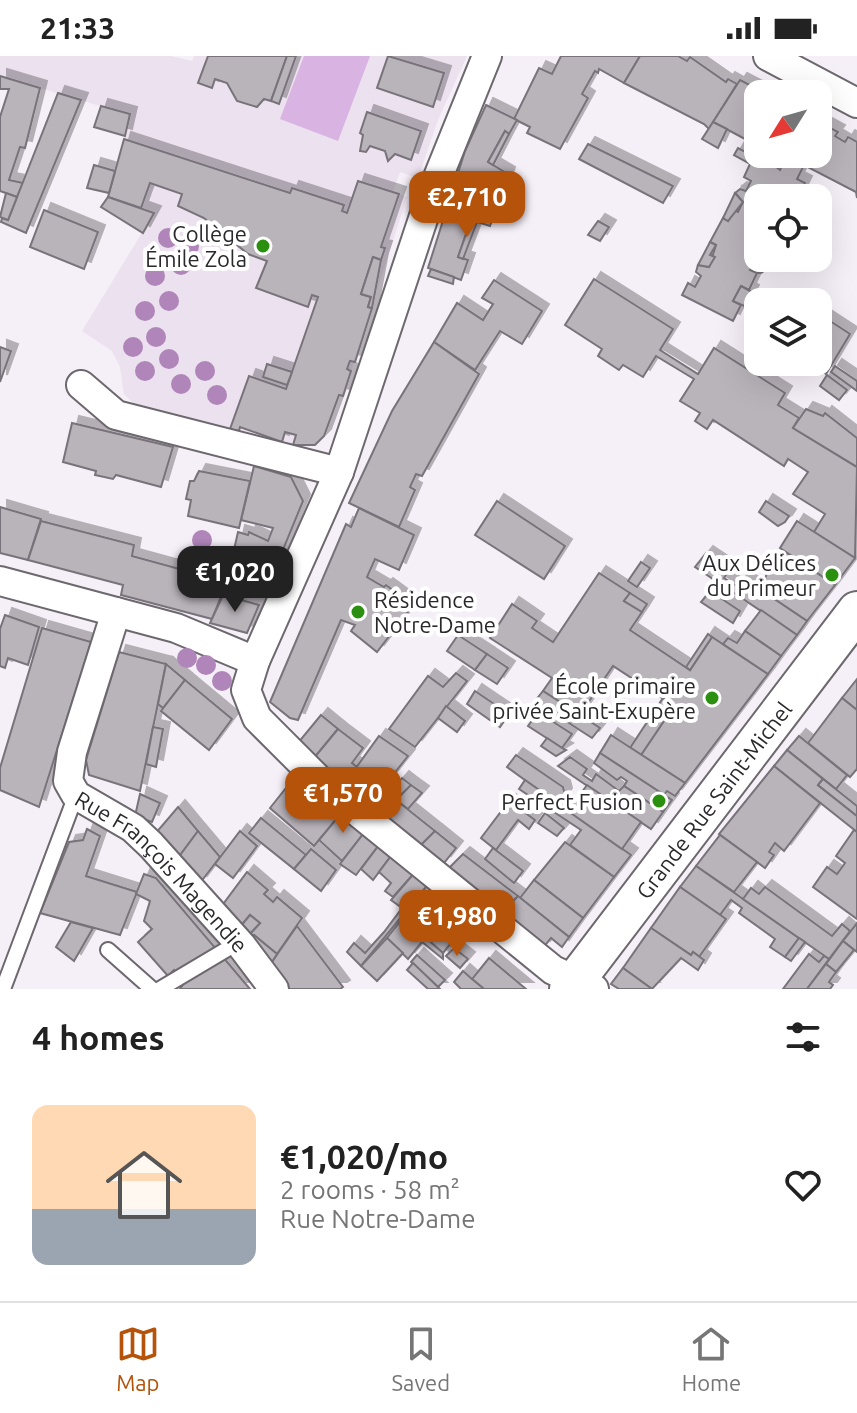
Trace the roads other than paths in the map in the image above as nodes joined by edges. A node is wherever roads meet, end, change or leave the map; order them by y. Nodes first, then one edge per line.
1 (487, 56) edge
2 (768, 56) edge
3 (857, 103) edge
4 (81, 385) dead end
5 (339, 472) junction
6 (0, 581) edge
7 (857, 611) edge
8 (116, 612) junction
9 (255, 661) junction
10 (76, 795) junction
11 (239, 942) junction
12 (108, 950) dead end
13 (579, 987) edge
14 (3, 989) edge
15 (152, 989) edge
16 (160, 989) edge
17 (274, 989) edge

1 - 5 street
2 - 3 street
4 - 5 street
5 - 9 street
6 - 8 street
7 - 13 main road, Grande Rue Saint-Michel
8 - 9 street
8 - 10 street, Rue François Magendie
9 - 13 street
10 - 11 street, Rue François Magendie
10 - 14 lane
11 - 16 lane
11 - 17 street, Rue François Magendie
12 - 15 lane

